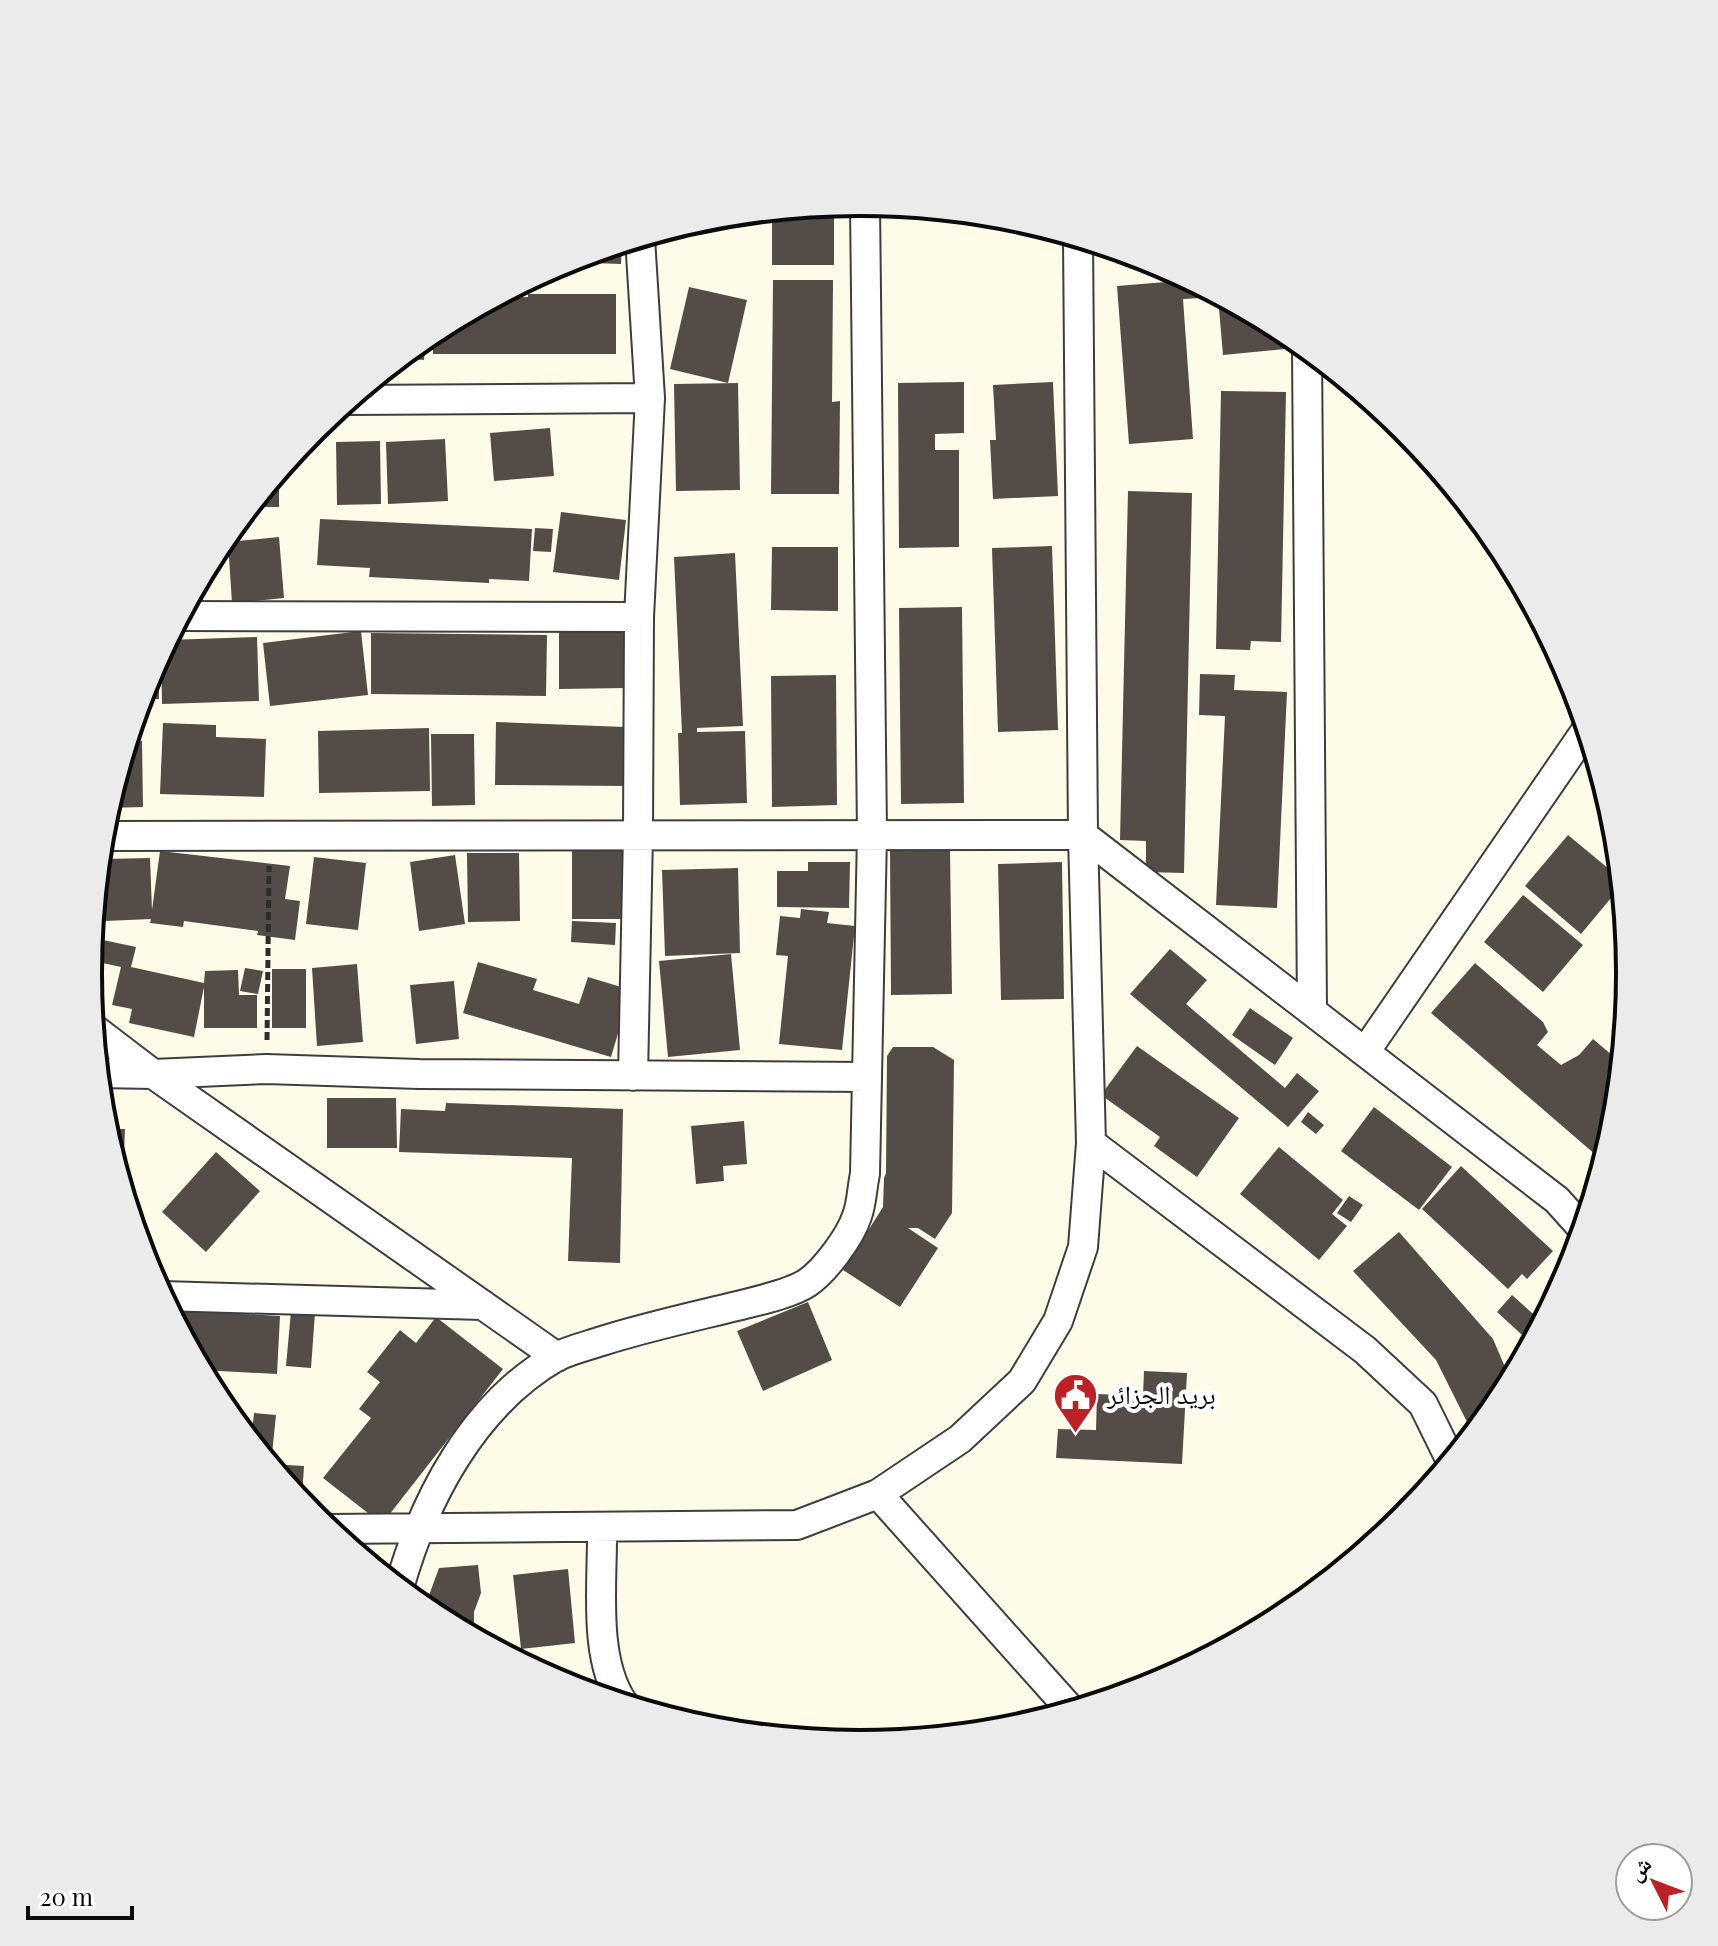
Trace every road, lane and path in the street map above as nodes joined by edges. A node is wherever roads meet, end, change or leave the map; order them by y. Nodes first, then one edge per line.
1 (865, 216) edge
2 (641, 249) edge
3 (1078, 249) edge
4 (1307, 363) edge
5 (650, 398) junction
6 (365, 400) edge
7 (191, 616) edge
8 (639, 617) junction
9 (1579, 740) edge
10 (269, 834) junction
11 (638, 834) junction
12 (872, 834) junction
13 (1083, 835) junction
14 (115, 836) edge
15 (1312, 1011) junction
16 (105, 1038) edge
17 (1365, 1052) junction
18 (266, 1069) junction
19 (108, 1073) edge
20 (153, 1074) junction
21 (633, 1076) junction
22 (867, 1077) junction
23 (1091, 1143) junction
24 (1575, 1220) edge
25 (175, 1296) edge
26 (483, 1305) junction
27 (557, 1357) junction
28 (1446, 1451) edge
29 (878, 1494) junction
30 (602, 1527) junction
31 (419, 1528) junction
32 (346, 1529) edge
33 (403, 1577) edge
34 (613, 1689) edge
35 (1063, 1701) edge

1 - 12 street
2 - 5 street
3 - 13 street
4 - 15 street
5 - 6 street
5 - 8 street
7 - 8 street
8 - 11 street
9 - 17 street
10 - 11 street
10 - 14 street
10 - 18 path
11 - 12 street
11 - 21 street
12 - 13 street
12 - 22 street
13 - 15 street
13 - 23 street
15 - 17 street
16 - 20 street
17 - 24 street
18 - 20 street
18 - 21 street
19 - 20 street
20 - 26 street
21 - 22 street
22 - 27 street
23 - 28 street
23 - 29 street
25 - 26 street
26 - 27 street
27 - 31 street
29 - 30 street
29 - 35 street
30 - 31 street
30 - 34 street
31 - 32 street
31 - 33 street

